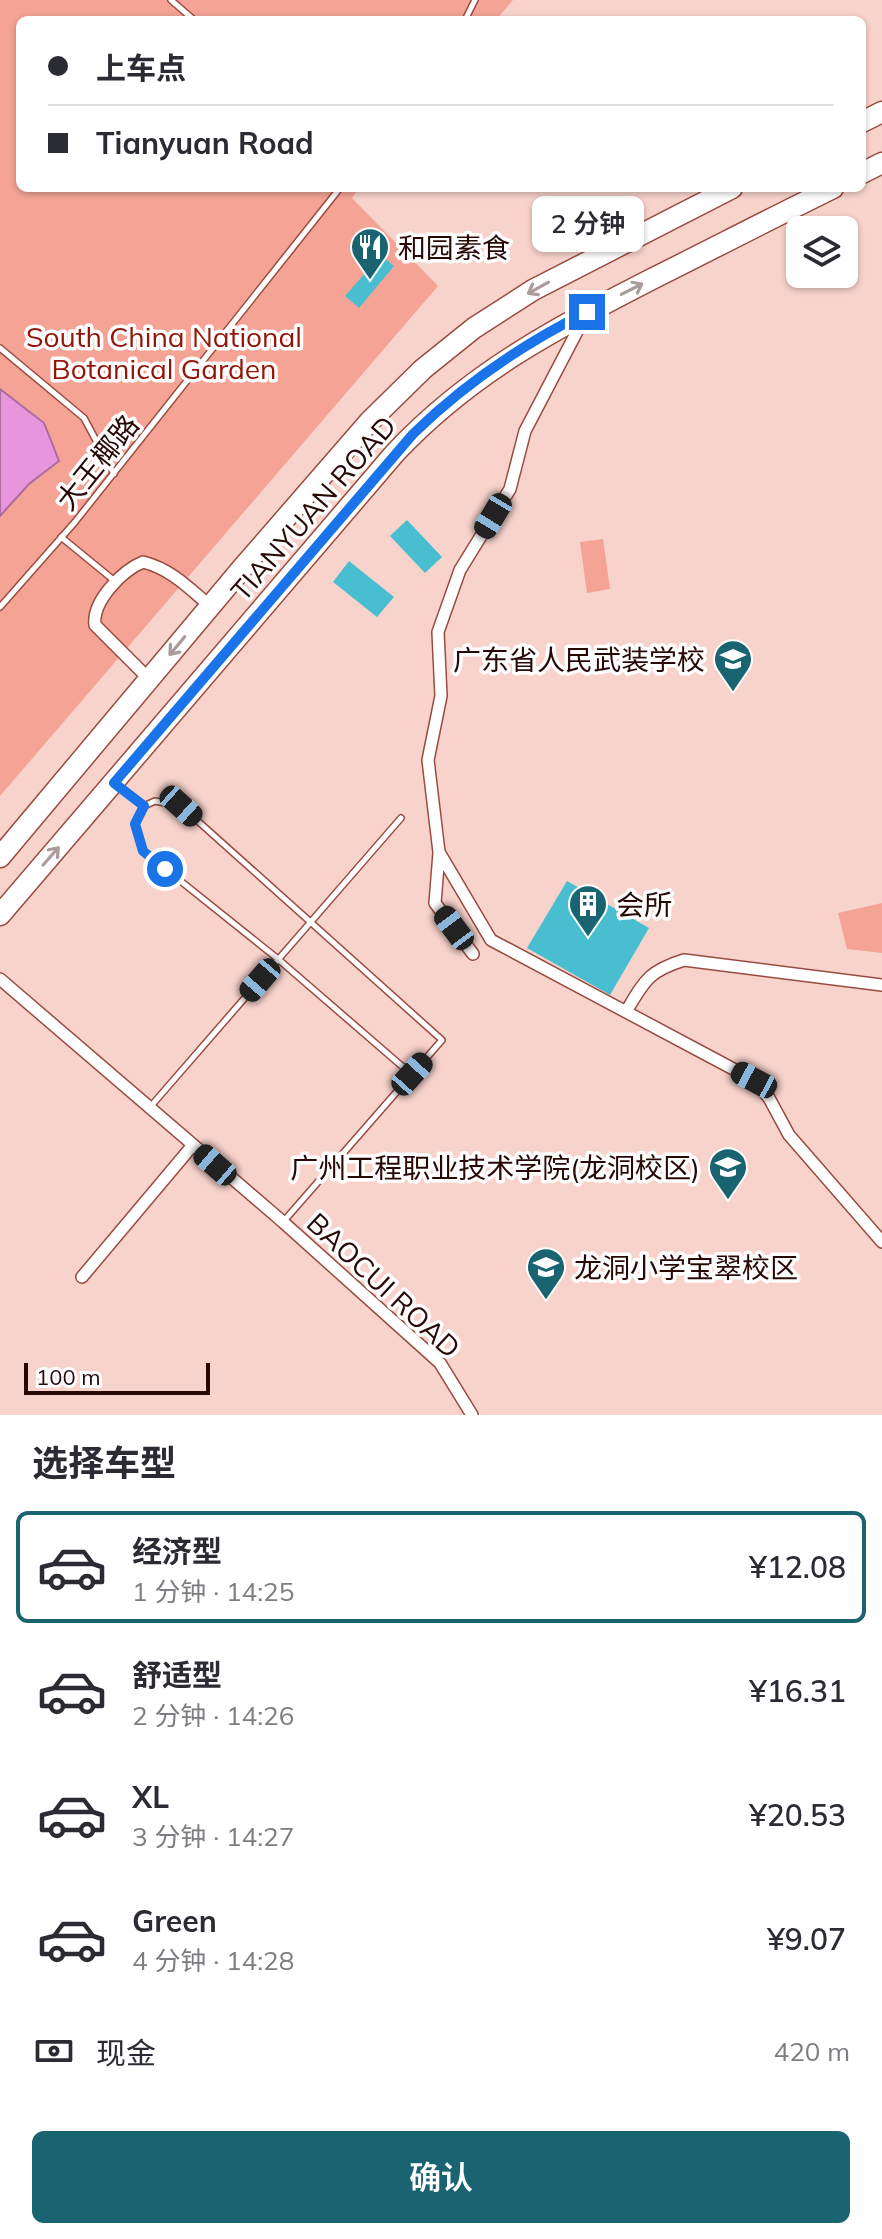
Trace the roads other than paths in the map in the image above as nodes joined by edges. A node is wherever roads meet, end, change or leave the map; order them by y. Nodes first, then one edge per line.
1 (171, 0) edge
2 (189, 16) edge
3 (337, 192) edge
4 (724, 192) edge
5 (825, 192) edge
6 (587, 312) junction
7 (0, 348) edge
8 (114, 474) junction
9 (61, 537) junction
10 (116, 583) junction
11 (210, 606) junction
12 (0, 607) edge
13 (149, 679) junction
14 (114, 783) junction
15 (144, 806) junction
16 (401, 818) dead end
17 (439, 852) junction
18 (0, 857) edge
19 (0, 915) edge
20 (310, 923) junction
21 (473, 954) dead end
22 (278, 959) junction
23 (0, 979) edge
24 (882, 985) edge
25 (627, 1010) dead end
26 (412, 1074) junction
27 (150, 1107) junction
28 (193, 1145) junction
29 (283, 1222) junction
30 (882, 1242) edge
31 (82, 1277) dead end
32 (472, 1415) edge

1 - 2 lane
3 - 8 lane, 大王椰路
4 -> 11 highway, TIANYUAN ROAD
6 -> 5 highway, TIANYUAN ROAD
6 - 14 highway, TIANYUAN ROAD
6 - 17 street
7 - 8 lane
8 - 9 lane, 大王椰路
9 - 10 lane
9 - 12 lane, 大王椰路
10 - 11 street
10 - 13 street
11 -> 13 highway, TIANYUAN ROAD
13 - 18 highway, TIANYUAN ROAD
14 - 15 lane
19 -> 14 highway, TIANYUAN ROAD
15 - 20 lane
15 - 22 lane
16 - 20 lane
17 - 21 street
17 - 30 street
20 - 22 lane
20 - 26 lane
22 - 26 lane
22 - 27 lane
23 - 27 street, BAOCUI ROAD
24 - 25 street
26 - 29 lane
27 - 28 street, BAOCUI ROAD
28 - 29 street, BAOCUI ROAD
28 - 31 street
29 - 32 street, BAOCUI ROAD

